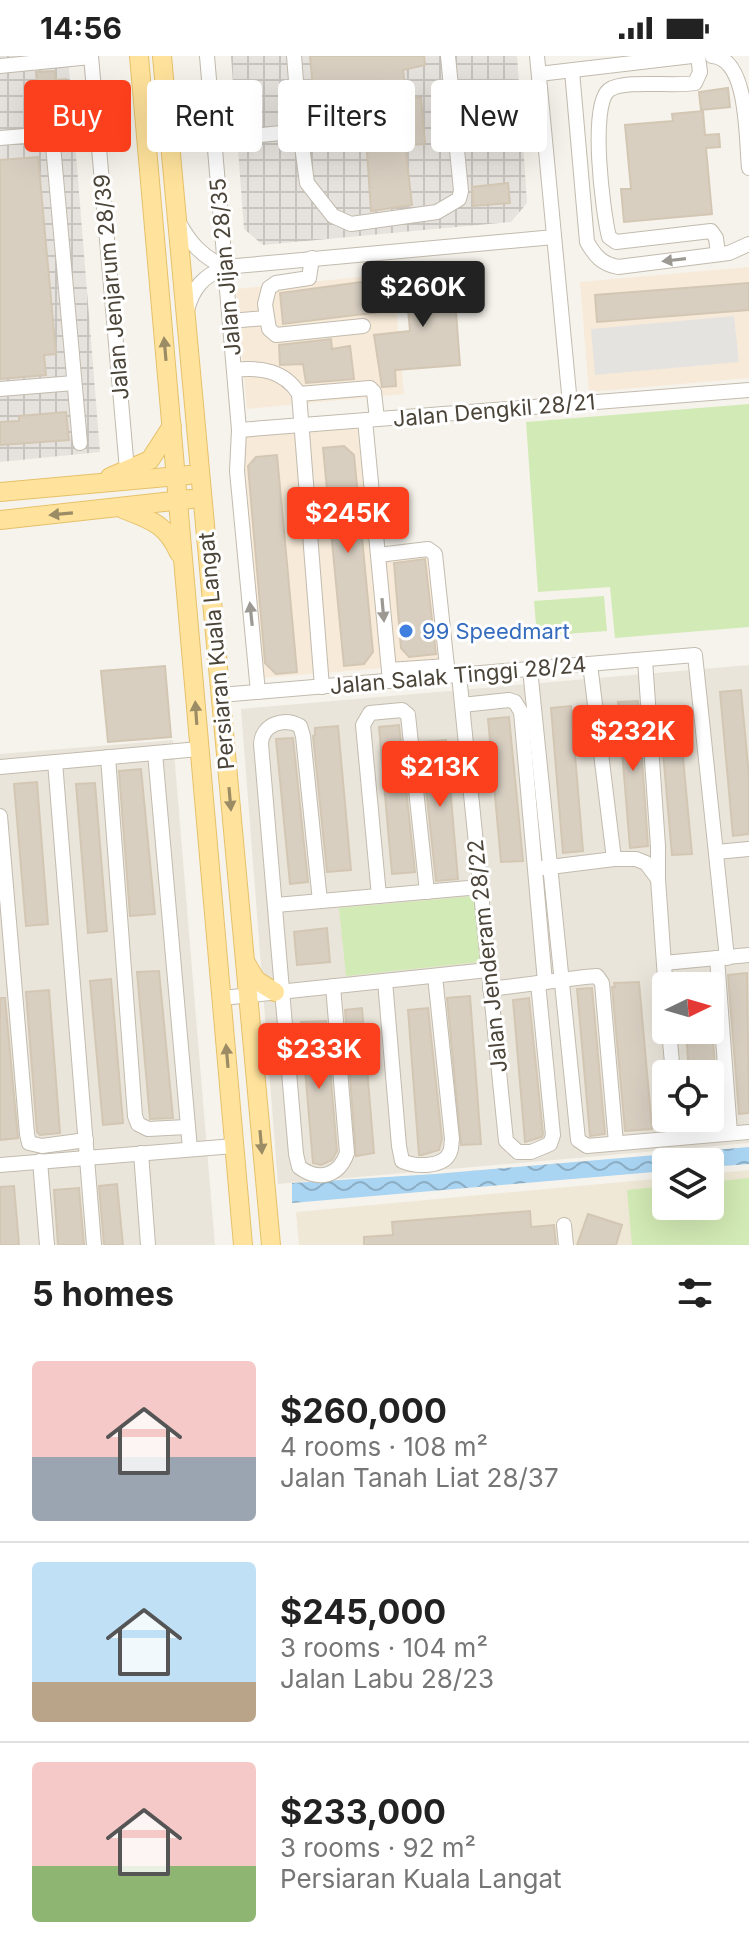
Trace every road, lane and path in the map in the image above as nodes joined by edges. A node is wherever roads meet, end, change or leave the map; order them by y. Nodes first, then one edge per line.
1 (207, 56) edge
2 (294, 56) edge
3 (448, 56) edge
4 (537, 56) edge
5 (695, 56) edge
6 (712, 56) edge
7 (91, 57) edge
8 (48, 59) edge
9 (163, 63) edge
10 (140, 65) edge
11 (0, 66) edge
12 (572, 71) junction
13 (539, 74) junction
14 (93, 80) edge
15 (209, 80) edge
16 (296, 80) edge
17 (24, 136) edge
18 (0, 138) edge
19 (54, 152) edge
20 (100, 152) edge
21 (215, 152) edge
22 (303, 152) edge
23 (598, 153) junction
24 (579, 155) junction
25 (749, 168) edge
26 (177, 218) junction
27 (554, 237) junction
28 (749, 244) edge
29 (718, 254) junction
30 (312, 258) junction
31 (225, 267) junction
32 (185, 315) junction
33 (266, 318) junction
34 (230, 321) junction
35 (363, 326) dead end
36 (234, 370) junction
37 (74, 383) junction
38 (0, 389) edge
39 (749, 390) edge
40 (299, 394) junction
41 (570, 404) junction
42 (371, 420) junction
43 (301, 425) junction
44 (172, 426) junction
45 (239, 430) junction
46 (80, 443) dead end
47 (127, 470) junction
48 (200, 474) junction
49 (177, 476) junction
50 (93, 484) junction
51 (0, 492) edge
52 (202, 499) junction
53 (179, 501) junction
54 (122, 508) junction
55 (0, 520) edge
56 (378, 555) junction
57 (184, 562) junction
58 (645, 660) junction
59 (590, 664) junction
60 (530, 669) junction
61 (451, 672) junction
62 (389, 676) junction
63 (322, 687) junction
64 (258, 692) junction
65 (220, 695) junction
66 (462, 705) junction
67 (199, 749) junction
68 (155, 753) junction
69 (108, 757) junction
70 (55, 762) junction
71 (0, 767) edge
72 (0, 816) edge
73 (749, 849) edge
74 (716, 852) junction
75 (614, 859) junction
76 (542, 868) junction
77 (658, 879) junction
78 (480, 887) junction
79 (427, 892) junction
80 (379, 896) junction
81 (320, 901) junction
82 (276, 905) junction
83 (243, 953) junction
84 (749, 955) edge
85 (722, 958) junction
86 (664, 963) junction
87 (488, 970) junction
88 (665, 972) edge
89 (435, 976) junction
90 (385, 981) junction
91 (548, 982) junction
92 (333, 986) junction
93 (490, 989) junction
94 (276, 992) junction
95 (247, 995) junction
96 (222, 998) junction
97 (250, 1029) junction
98 (187, 1127) junction
99 (677, 1132) edge
100 (749, 1132) edge
101 (730, 1133) junction
102 (678, 1138) junction
103 (86, 1140) junction
104 (616, 1143) junction
105 (234, 1146) junction
106 (190, 1149) junction
107 (141, 1153) junction
108 (87, 1158) junction
109 (40, 1161) junction
110 (0, 1165) edge
111 (267, 1216) junction
112 (564, 1225) dead end
113 (47, 1245) edge
114 (94, 1245) edge
115 (148, 1245) edge
116 (243, 1245) edge
117 (271, 1245) edge
118 (281, 1245) edge
119 (566, 1245) edge

1 - 15 street, Jalan Jijan 28/35
2 - 16 street
3 - 22 street
4 - 13 street
5 - 12 street
5 - 23 street
6 - 25 street
7 - 8 street
7 - 14 street, Jalan Jenjarum 28/39
8 - 11 street
9 - 10 main road
9 - 26 main road, Persiaran Kuala Langat
44 -> 10 main road, Persiaran Kuala Langat
12 - 13 street
12 - 24 street
13 - 27 street
17 - 18 street
19 - 37 street
20 - 47 street, Jalan Jenjarum 28/39
21 - 31 street, Jalan Jijan 28/35
23 - 24 street
23 - 29 street
29 -> 24 street
26 - 31 street
26 - 32 main road, Persiaran Kuala Langat
27 - 30 street
27 - 41 street
28 - 29 street
30 - 31 street
30 - 33 street
31 - 32 street
31 - 34 street, Jalan Jijan 28/35
32 - 48 main road, Persiaran Kuala Langat
33 - 34 street
33 - 35 street
34 - 36 street, Jalan Jijan 28/35
36 - 40 street
36 - 45 street, Jalan Jijan 28/35
37 - 38 street
37 - 46 street
39 - 41 street, Jalan Dengkil 28/21
40 - 42 street
40 - 43 street
41 - 42 street, Jalan Dengkil 28/21
42 - 43 street, Jalan Dengkil 28/21
42 - 56 street
43 - 45 street, Jalan Dengkil 28/21
43 - 63 street
44 - 47 main road
44 - 49 main road, Persiaran Kuala Langat
64 -> 45 street
47 - 50 main road
48 - 49 main road
48 - 52 main road, Persiaran Kuala Langat
49 - 50 main road
49 - 53 main road, Persiaran Kuala Langat
50 - 51 main road
52 - 53 main road
52 - 65 main road, Persiaran Kuala Langat
53 - 54 main road
53 - 57 main road, Persiaran Kuala Langat
54 -> 55 main road
54 - 57 main road
56 - 61 street, Jalan Jenderam 28/22
56 -> 62 street
67 -> 57 main road, Persiaran Kuala Langat
58 - 59 street, Jalan Salak Tinggi 28/24
58 - 74 street, Jalan Salak Tinggi 28/24
58 - 77 street
59 - 60 street, Jalan Salak Tinggi 28/24
59 - 75 street
60 - 61 street, Jalan Salak Tinggi 28/24
60 - 76 street
61 - 62 street, Jalan Salak Tinggi 28/24
61 - 66 street, Jalan Jenderam 28/22
62 - 63 street, Jalan Salak Tinggi 28/24
63 - 64 street, Jalan Salak Tinggi 28/24
64 - 65 street, Jalan Salak Tinggi 28/24
65 -> 83 main road, Persiaran Kuala Langat
66 - 76 street
66 - 78 street, Jalan Jenderam 28/22
67 - 68 street
67 - 96 main road, Persiaran Kuala Langat
68 - 69 street
68 - 98 street
69 - 70 street
69 - 98 street
70 - 71 street
70 - 103 street
72 - 103 street
73 - 74 street
74 - 85 street
75 - 76 street
75 - 77 street
76 - 91 street
77 - 86 street
78 - 79 street
78 - 87 street, Jalan Jenderam 28/22
79 - 80 street
79 - 80 street
80 - 81 street
81 - 82 street
81 - 82 street
82 - 94 street
83 - 94 main road
83 - 95 main road, Persiaran Kuala Langat
84 - 85 street
85 - 86 street
85 - 101 street
86 - 88 street
87 - 89 street
87 - 93 street, Jalan Jenderam 28/22
89 - 90 street
89 - 90 street
90 - 92 street
91 - 93 street
91 - 93 street, Jalan Jenderam 28/22
91 - 104 street
91 - 104 street
92 - 94 street
92 - 94 street
94 - 95 street
94 - 97 main road
95 - 96 street
95 - 97 main road, Persiaran Kuala Langat
105 -> 96 main road, Persiaran Kuala Langat
97 -> 111 main road, Persiaran Kuala Langat
98 - 106 street
99 - 102 street
100 - 101 street
101 - 102 street
102 - 104 street
103 - 108 street
105 - 106 street
105 - 116 main road, Persiaran Kuala Langat
106 - 107 street
107 - 108 street
107 - 115 street
108 - 109 street
108 - 114 street
109 - 110 street
109 - 113 street
111 - 117 main road, Persiaran Kuala Langat
111 - 118 street
112 - 119 street

